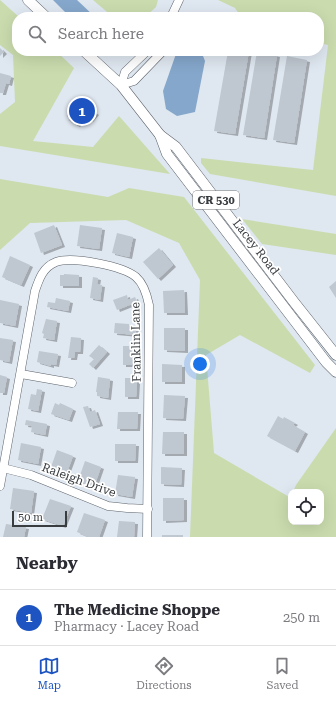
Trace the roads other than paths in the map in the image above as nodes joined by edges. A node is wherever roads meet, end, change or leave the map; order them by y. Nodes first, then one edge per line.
1 (28, 0) edge
2 (180, 0) edge
3 (41, 12) edge
4 (174, 12) edge
5 (179, 12) edge
6 (89, 56) edge
7 (142, 56) edge
8 (158, 56) edge
9 (121, 85) junction
10 (291, 306) junction
11 (336, 355) edge
12 (336, 372) edge
13 (21, 374) junction
14 (72, 383) dead end
15 (3, 468) junction
16 (0, 486) edge
17 (148, 509) junction
18 (147, 537) edge

1 - 3 main road
2 - 4 street
2 - 5 street
6 - 9 main road, Lacey Road / CR 530
7 - 9 street
8 - 9 street
9 - 10 main road, Lacey Road / CR 530
10 - 11 main road, Lacey Road / CR 530
10 - 12 main road, Lacey Road / CR 530
13 - 14 street
13 - 15 street, Franklin Lane
13 - 17 street, Franklin Lane
15 - 16 street, Franklin Lane
15 - 17 street, Raleigh Drive
17 - 18 street, Franklin Lane

